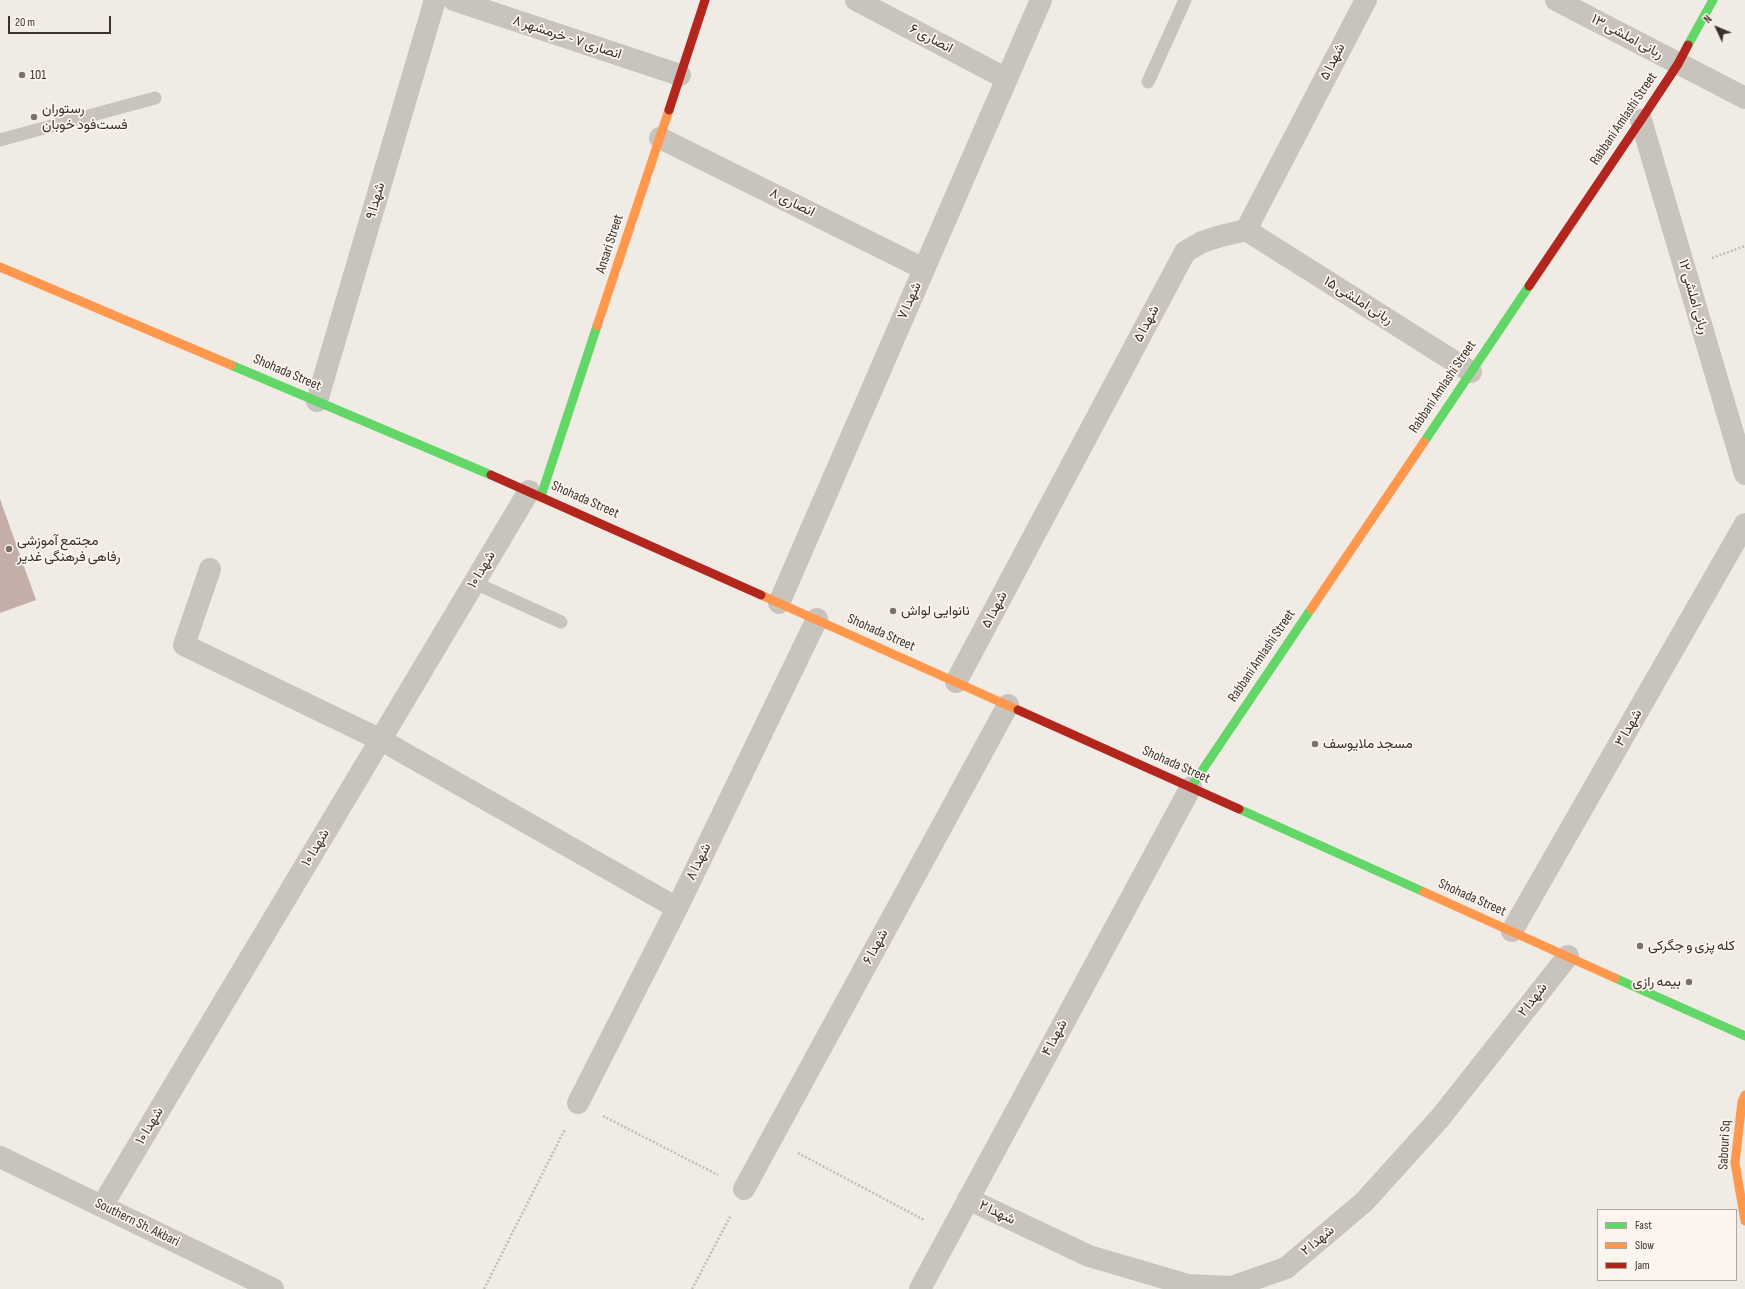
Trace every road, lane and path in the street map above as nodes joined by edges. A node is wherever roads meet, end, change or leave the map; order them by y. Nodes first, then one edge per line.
1 (435, 0) edge
2 (454, 0) edge
3 (705, 0) edge
4 (856, 0) edge
5 (1041, 0) edge
6 (1185, 0) edge
7 (1366, 0) edge
8 (1556, 0) edge
9 (1713, 0) edge
10 (1678, 64) junction
11 (680, 75) junction
12 (1007, 79) junction
13 (1148, 82) dead end
14 (155, 98) dead end
15 (1745, 98) edge
16 (1641, 120) junction
17 (660, 138) junction
18 (0, 140) edge
19 (1246, 230) junction
20 (1745, 246) edge
21 (0, 267) edge
22 (1684, 268) junction
23 (924, 269) junction
24 (1471, 372) junction
25 (317, 401) junction
26 (1745, 474) edge
27 (535, 493) junction
28 (1745, 524) edge
29 (210, 570) dead end
30 (475, 583) junction
31 (779, 602) junction
32 (816, 619) junction
33 (561, 622) dead end
34 (956, 682) junction
35 (1008, 705) junction
36 (381, 740) junction
37 (1191, 787) junction
38 (677, 908) junction
39 (1512, 931) junction
40 (1568, 956) junction
41 (1745, 1036) edge
42 (1745, 1094) edge
43 (578, 1103) junction
44 (771, 1139) junction
45 (0, 1157) edge
46 (744, 1189) junction
47 (968, 1200) junction
48 (102, 1206) junction
49 (1745, 1221) edge
50 (949, 1233) junction
51 (273, 1289) edge
52 (484, 1289) edge
53 (692, 1289) edge
54 (920, 1289) edge

1 - 25 street, شهدا ۹
2 - 11 street, انصاری ۷ - خرمشهر ۸
3 - 11 main road, Ansari Street
4 - 12 street, انصاری ۶
5 - 12 street, شهدا ۷
6 - 13 lane
7 - 19 street, شهدا ۵
8 - 10 street, ربانی املشی ۱۳
9 - 10 main road, Rabbani Amlashi Street
10 - 15 street, ربانی املشی ۱۳
10 - 16 main road, Rabbani Amlashi Street
11 - 17 main road, Ansari Street
12 - 23 street, شهدا ۷
14 - 18 lane
16 - 22 street, ربانی املشی ۱۲
16 - 24 main road, Rabbani Amlashi Street
17 - 23 street, انصاری ۸
17 - 27 main road, Ansari Street
19 - 24 street, ربانی املشی ۱۵
19 - 34 street, شهدا ۵
20 - 22 path
21 - 25 main road, Shohada Street
22 - 26 street, ربانی املشی ۱۲
23 - 31 street, شهدا ۷
24 - 37 main road, Rabbani Amlashi Street
25 - 27 main road, Shohada Street
27 - 30 street, شهدا ۱۰
27 - 31 main road, Shohada Street
28 - 39 street, شهدا ۳
29 - 36 street
30 - 33 lane
30 - 36 street, شهدا ۱۰
31 - 32 main road, Shohada Street
32 - 34 main road, Shohada Street
32 - 38 street, شهدا ۸
34 - 35 main road, Shohada Street
35 - 37 main road, Shohada Street
35 - 44 street, شهدا ۶
36 - 38 street
36 - 48 street, شهدا ۱۰
37 - 39 main road, Shohada Street
37 - 47 street, شهدا ۴
38 - 43 street, شهدا ۸
39 - 40 main road, Shohada Street
40 - 41 main road, Shohada Street
40 - 47 street, شهدا ۲
42 - 49 main road, Sabouri Sq
43 - 46 path
43 - 52 path
44 - 46 street, شهدا ۶
44 - 50 path
45 - 48 street, Southern Sh. Akbari
46 - 53 path
47 - 50 street, شهدا ۴
48 - 51 street, Southern Sh. Akbari
50 - 54 street, شهدا ۴

